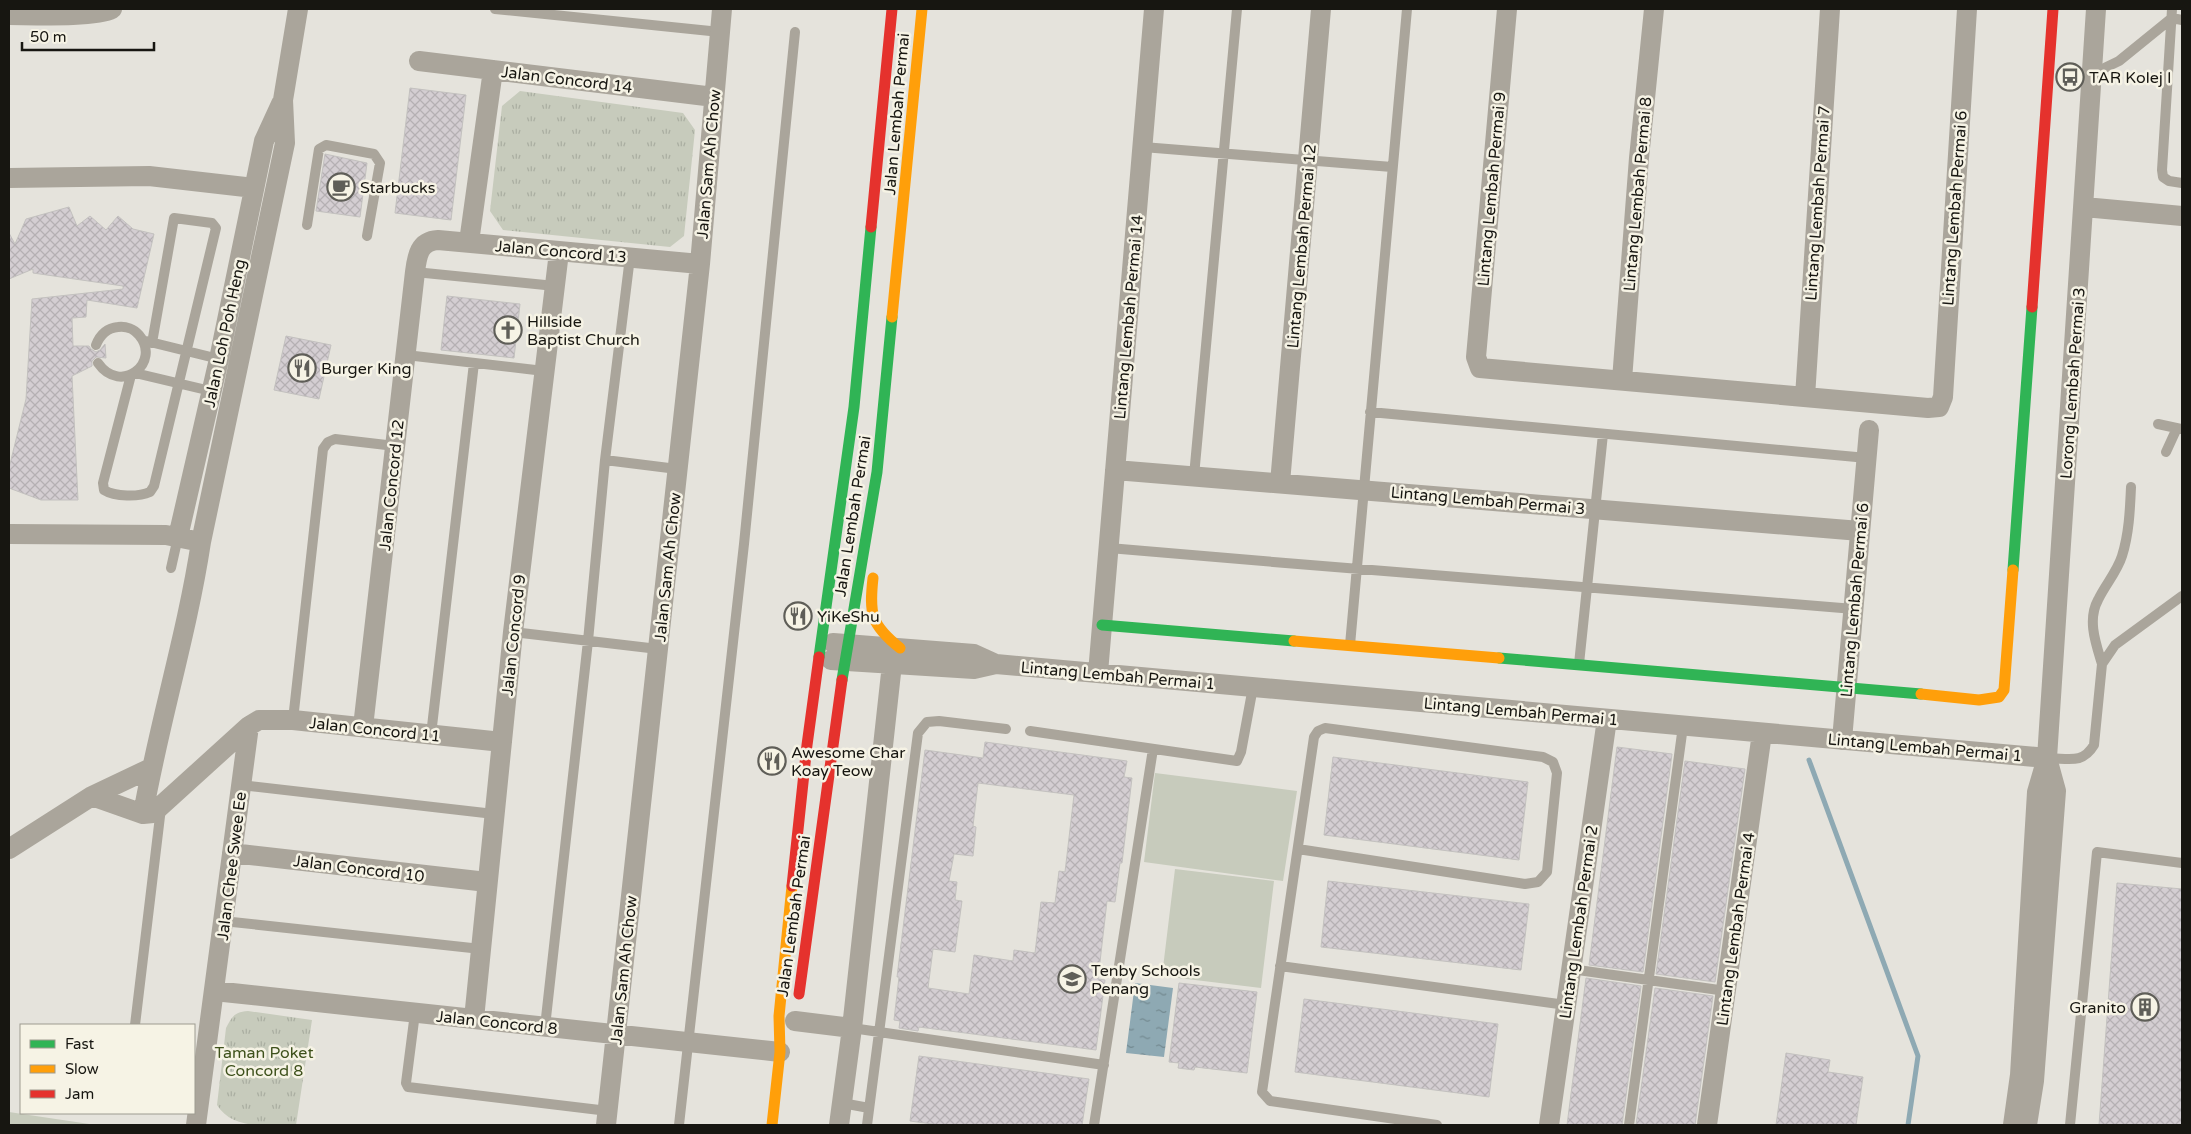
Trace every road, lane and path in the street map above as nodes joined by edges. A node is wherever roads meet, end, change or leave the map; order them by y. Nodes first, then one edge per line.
1 (112, 9) edge
2 (298, 9) edge
3 (495, 9) edge
4 (722, 9) edge
5 (892, 9) edge
6 (922, 9) edge
7 (1154, 9) edge
8 (1237, 9) edge
9 (1321, 9) edge
10 (1407, 9) edge
11 (1507, 9) edge
12 (1654, 9) edge
13 (1830, 9) edge
14 (1967, 9) edge
15 (2053, 9) edge
16 (2096, 9) edge
17 (9, 15) edge
18 (2176, 16) edge
19 (720, 32) junction
20 (795, 32) dead end
21 (419, 61) dead end
22 (493, 70) junction
23 (2092, 74) junction
24 (714, 97) junction
25 (283, 100) junction
26 (1143, 147) junction
27 (1224, 154) junction
28 (1309, 160) junction
29 (1392, 167) junction
30 (9, 178) edge
31 (2182, 183) edge
32 (254, 188) junction
33 (2084, 207) junction
34 (2182, 216) edge
35 (307, 225) dead end
36 (367, 236) dead end
37 (469, 242) junction
38 (423, 245) joint
39 (559, 252) junction
40 (630, 257) junction
41 (700, 264) junction
42 (415, 272) junction
43 (555, 286) junction
44 (147, 342) junction
45 (96, 345) dead end
46 (186, 352) junction
47 (406, 355) junction
48 (219, 359) junction
49 (98, 363) dead end
50 (474, 363) junction
51 (544, 371) junction
52 (133, 374) junction
53 (1622, 380) junction
54 (180, 383) junction
55 (212, 391) junction
56 (233, 396) junction
57 (1804, 397) junction
58 (1370, 412) junction
59 (2158, 424) dead end
60 (2180, 429) edge
61 (1869, 430) dead end
62 (1603, 434) junction
63 (395, 446) junction
64 (2166, 452) dead end
65 (1867, 458) junction
66 (605, 460) junction
67 (678, 469) junction
68 (1115, 470) junction
69 (877, 472) junction
70 (1194, 476) junction
71 (1280, 483) junction
72 (2131, 487) dead end
73 (1364, 490) junction
74 (1596, 509) junction
75 (1860, 531) junction
76 (9, 534) edge
77 (178, 537) junction
78 (201, 542) junction
79 (1109, 548) junction
80 (876, 550) dead end
81 (171, 568) dead end
82 (874, 570) dead end
83 (1357, 570) junction
84 (1586, 586) junction
85 (2182, 596) edge
86 (1854, 609) junction
87 (1102, 625) junction
88 (513, 632) junction
89 (588, 641) junction
90 (1350, 646) junction
91 (658, 649) junction
92 (819, 651) junction
93 (846, 653) junction
94 (896, 656) junction
95 (2102, 664) junction
96 (1579, 665) junction
97 (1098, 673) junction
98 (1253, 687) junction
99 (1847, 687) junction
100 (1607, 719) junction
101 (293, 720) junction
102 (249, 726) junction
103 (1683, 726) junction
104 (363, 727) junction
105 (1006, 729) dead end
106 (1030, 731) dead end
107 (1762, 733) junction
108 (431, 734) junction
109 (1842, 740) junction
110 (502, 742) junction
111 (1153, 749) junction
112 (2047, 758) junction
113 (151, 768) junction
114 (241, 785) junction
115 (92, 796) junction
116 (152, 811) junction
117 (494, 814) junction
118 (1298, 849) junction
119 (9, 850) edge
120 (232, 853) junction
121 (2182, 863) edge
122 (487, 882) junction
123 (224, 921) junction
124 (481, 949) junction
125 (1280, 966) junction
126 (1571, 969) junction
127 (1649, 980) junction
128 (1726, 991) junction
129 (214, 992) junction
130 (1566, 1005) junction
131 (796, 1011) junction
132 (415, 1013) junction
133 (474, 1019) junction
134 (135, 1024) edge
135 (545, 1027) junction
136 (852, 1028) junction
137 (879, 1033) junction
138 (616, 1034) junction
139 (688, 1042) junction
140 (780, 1052) junction
141 (1104, 1065) junction
142 (842, 1103) junction
143 (869, 1108) junction
144 (196, 1114) edge
145 (607, 1118) edge
146 (1408, 1124) edge
147 (679, 1125) edge
148 (772, 1125) edge
149 (839, 1125) edge
150 (867, 1125) edge
151 (1094, 1125) edge
152 (1437, 1125) edge
153 (1549, 1125) edge
154 (1629, 1125) edge
155 (1707, 1125) edge
156 (2014, 1125) edge
157 (2027, 1125) edge
158 (2070, 1125) edge

1 - 17 street
2 - 25 street, Jalan Loh Poh Heng
3 - 19 lane
4 - 19 street, Jalan Sam Ah Chow
5 - 92 main road, Jalan Lembah Permai
6 - 69 main road, Jalan Lembah Permai
7 - 26 street, Lintang Lembah Permai 14
8 - 27 lane
9 - 28 street, Lintang Lembah Permai 12
10 - 29 lane
11 - 53 street, Lintang Lembah Permai 9
12 - 53 street, Lintang Lembah Permai 8
13 - 57 street, Lintang Lembah Permai 7
14 - 57 street, Lintang Lembah Permai 6
15 - 99 main road
16 - 23 street, Lorong Lembah Permai 3
18 - 23 lane
18 - 31 lane
19 - 24 street, Jalan Sam Ah Chow
20 - 139 lane
21 - 22 street, Jalan Concord 14
22 - 24 street, Jalan Concord 14
22 - 37 street
23 - 33 street, Lorong Lembah Permai 3
24 - 41 street, Jalan Sam Ah Chow
25 - 32 street, Jalan Loh Poh Heng
25 - 56 street, Jalan Loh Poh Heng
26 - 27 lane
26 - 68 street, Lintang Lembah Permai 14
27 - 28 lane
27 - 70 lane
28 - 29 lane
28 - 71 street, Lintang Lembah Permai 12
29 - 58 lane
30 - 32 street
32 - 48 street, Jalan Loh Poh Heng
33 - 34 street
33 - 112 street, Lorong Lembah Permai 3
35 - 36 lane
37 - 38 street, Jalan Concord 13
37 - 39 street, Jalan Concord 13
38 - 42 street, Jalan Concord 12
39 - 40 street, Jalan Concord 13
39 - 43 street, Jalan Concord 9
40 - 41 street, Jalan Concord 13
40 - 66 lane
41 - 67 street, Jalan Sam Ah Chow
42 - 43 lane
42 - 47 street, Jalan Concord 12
43 - 51 street, Jalan Concord 9
44 - 45 lane
44 - 46 lane
44 - 46 lane
44 - 52 lane
46 - 48 lane
46 - 54 lane
47 - 50 lane
47 - 63 street, Jalan Concord 12
48 - 55 street, Jalan Loh Poh Heng
49 - 52 lane
50 - 51 lane
50 - 108 lane
51 - 88 street, Jalan Concord 9
52 - 54 lane
52 - 54 lane
53 - 57 street
54 - 55 lane
55 - 56 lane
55 - 77 street, Jalan Loh Poh Heng
56 - 78 street, Jalan Loh Poh Heng
58 - 62 lane
58 - 73 lane
59 - 60 lane
60 - 64 lane
61 - 65 street, Lintang Lembah Permai 6
62 - 65 lane
62 - 74 lane
63 - 101 lane
63 - 104 street, Jalan Concord 12
65 - 75 street, Lintang Lembah Permai 6
66 - 67 lane
66 - 89 lane
67 - 91 street, Jalan Sam Ah Chow
68 - 70 street, Lintang Lembah Permai 3
68 - 79 street, Lintang Lembah Permai 14
69 - 80 main road
69 - 93 main road, Jalan Lembah Permai
70 - 71 street, Lintang Lembah Permai 3
71 - 73 street, Lintang Lembah Permai 3
72 - 95 lane
73 - 74 street, Lintang Lembah Permai 3
73 - 83 lane
74 - 75 street, Lintang Lembah Permai 3
74 - 84 lane
75 - 86 street, Lintang Lembah Permai 6
76 - 77 street
77 - 78 street
77 - 81 lane, Jalan Loh Poh Heng
78 - 113 street, Jalan Loh Poh Heng
79 - 83 lane
79 - 87 street, Lintang Lembah Permai 14
82 - 94 main road
83 - 84 lane
83 - 90 lane
84 - 86 lane
84 - 96 lane
85 - 95 lane
86 - 99 street, Lintang Lembah Permai 6
87 - 90 main road
87 - 97 street, Lintang Lembah Permai 14
88 - 89 lane
88 - 110 street, Jalan Concord 9
89 - 91 lane
89 - 135 lane
90 - 96 main road
91 - 138 street, Jalan Sam Ah Chow
92 - 93 street, Lintang Lembah Permai 1
92 - 140 main road, Jalan Lembah Permai
93 - 94 street, Lintang Lembah Permai 1
93 - 131 main road, Jalan Lembah Permai
94 - 97 street, Lintang Lembah Permai 1
94 - 136 street
95 - 112 lane
96 - 99 main road
97 - 98 street, Lintang Lembah Permai 1
98 - 100 street, Lintang Lembah Permai 1
98 - 111 lane
99 - 109 street, Lintang Lembah Permai 6
100 - 103 street, Lintang Lembah Permai 1
100 - 126 street, Lintang Lembah Permai 2
101 - 102 street, Jalan Concord 11
101 - 104 street, Jalan Concord 11
102 - 114 street, Jalan Chee Swee Ee
102 - 116 street
103 - 107 street, Lintang Lembah Permai 1
103 - 127 lane
104 - 108 street, Jalan Concord 11
105 - 137 lane
106 - 111 lane
107 - 109 street, Lintang Lembah Permai 1
107 - 128 street, Lintang Lembah Permai 4
108 - 110 street, Jalan Concord 11
109 - 112 street, Lintang Lembah Permai 1
110 - 117 street, Jalan Concord 9
111 - 141 lane
112 - 156 street
112 - 157 street
113 - 115 street
113 - 116 street, Jalan Loh Poh Heng
114 - 117 lane
114 - 120 street, Jalan Chee Swee Ee
115 - 116 street
115 - 119 street
116 - 134 lane
117 - 122 street, Jalan Concord 9
118 - 118 lane
118 - 125 lane
120 - 122 street, Jalan Concord 10
120 - 123 street, Jalan Chee Swee Ee
121 - 158 lane
122 - 124 street, Jalan Concord 9
123 - 124 lane
123 - 129 street, Jalan Chee Swee Ee
124 - 133 street, Jalan Concord 9
125 - 130 lane
125 - 146 lane
126 - 127 lane
126 - 130 street, Lintang Lembah Permai 2
127 - 128 lane
127 - 154 lane
128 - 155 street, Lintang Lembah Permai 4
129 - 132 street, Jalan Concord 8
129 - 144 street, Jalan Chee Swee Ee
130 - 153 street, Lintang Lembah Permai 2
131 - 136 street
131 - 140 main road, Jalan Lembah Permai
132 - 133 street, Jalan Concord 8
132 - 145 lane
133 - 135 street, Jalan Concord 8
135 - 138 street, Jalan Concord 8
136 - 137 lane
136 - 142 street
137 - 141 lane
137 - 143 lane
138 - 139 street, Jalan Concord 8
138 - 145 street, Jalan Sam Ah Chow
139 - 140 street, Jalan Concord 8
139 - 147 lane
140 - 148 main road, Jalan Lembah Permai
141 - 151 lane
142 - 143 lane
142 - 149 street
143 - 150 lane
146 - 152 lane

